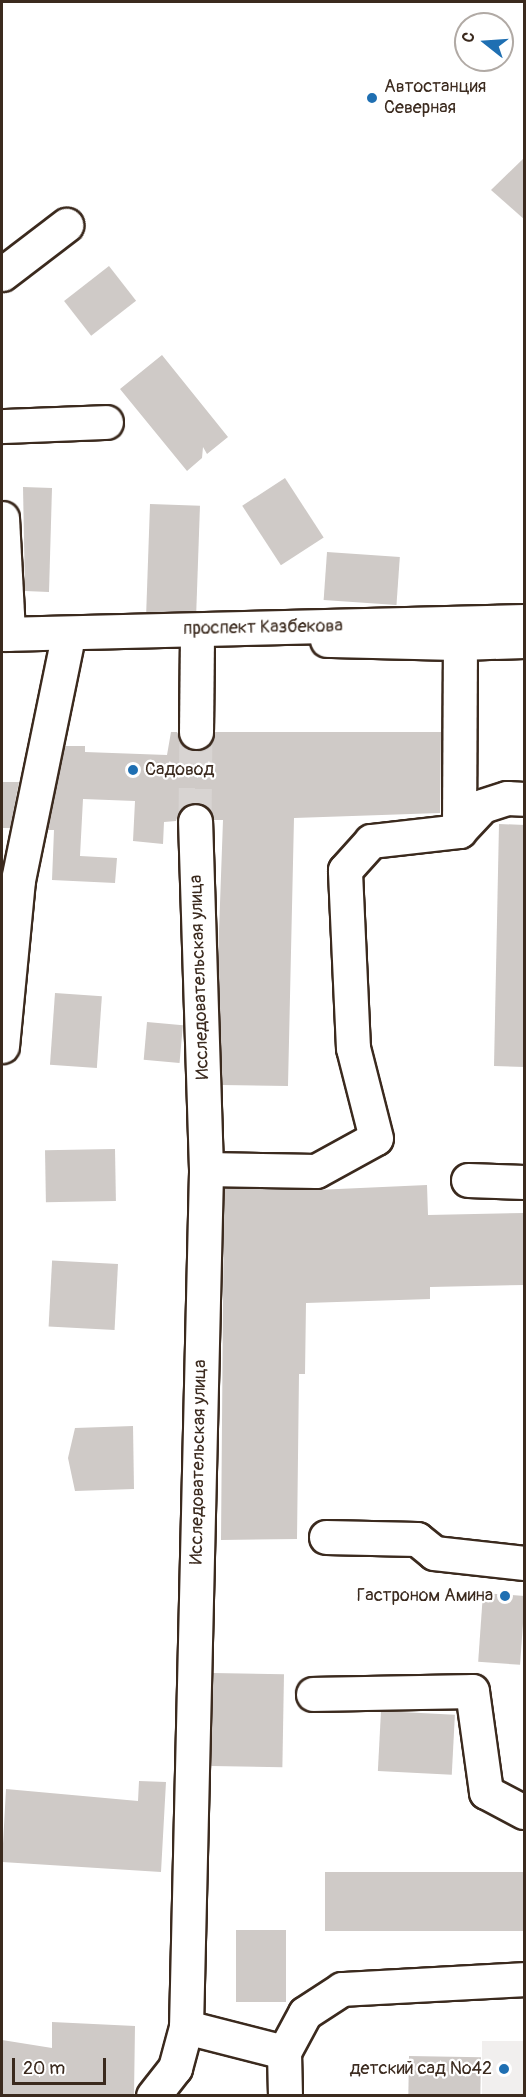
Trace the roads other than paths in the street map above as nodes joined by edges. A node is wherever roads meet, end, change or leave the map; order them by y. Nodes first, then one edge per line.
1 (66, 225) dead end
2 (2, 274) edge
3 (106, 422) dead end
4 (2, 426) edge
5 (2, 519) edge
6 (525, 621) edge
7 (4, 639) edge
8 (525, 641) edge
9 (197, 643) junction
10 (460, 644) junction
11 (66, 647) junction
12 (196, 732) tunnel mouth
13 (525, 799) edge
14 (195, 821) tunnel mouth
15 (459, 831) junction
16 (2, 1046) edge
17 (206, 1169) junction
18 (468, 1180) dead end
19 (525, 1182) edge
20 (326, 1538) dead end
21 (525, 1563) edge
22 (313, 1694) dead end
23 (525, 1812) edge
24 (525, 1979) edge
25 (186, 2027) junction
26 (284, 2052) junction
27 (153, 2096) edge
28 (285, 2096) edge

1 - 2 main road
3 - 4 main road
5 - 7 main road
6 - 7 main road, проспект Казбекова
7 - 11 main road
8 - 10 main road
9 - 10 main road
9 - 11 main road
9 - 12 main road
10 - 15 main road
11 - 16 main road
13 - 15 main road
14 - 17 main road, Исследовательская улица
15 - 17 main road
17 - 25 main road, Исследовательская улица
18 - 19 main road
20 - 21 main road
22 - 23 main road
24 - 26 main road
25 - 26 main road
25 - 27 main road, Исследовательская улица
26 - 28 main road

